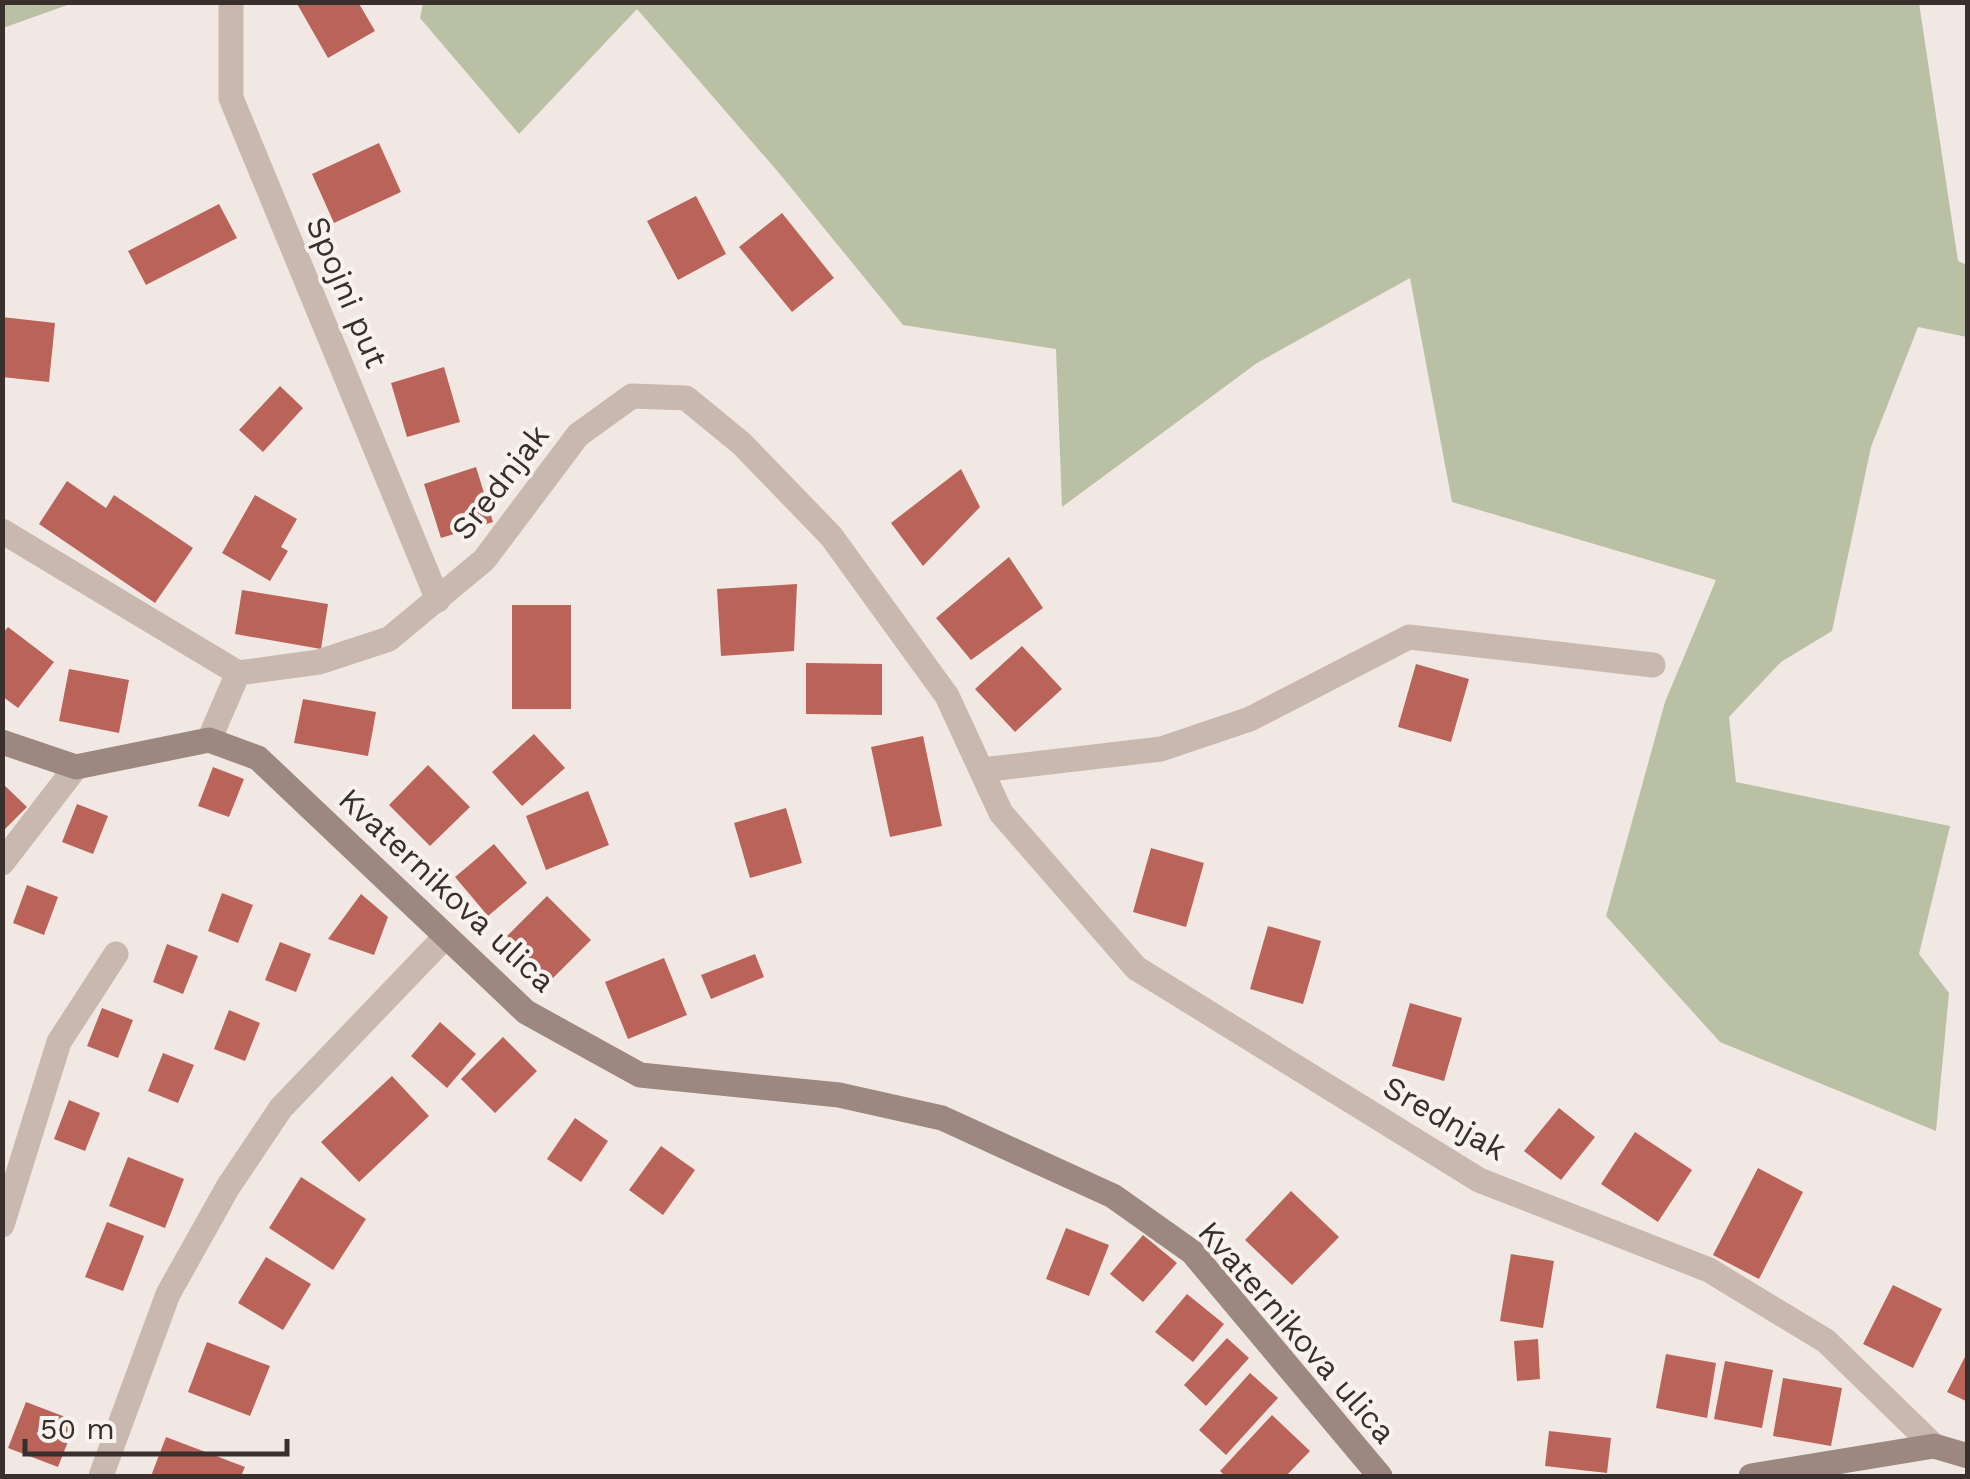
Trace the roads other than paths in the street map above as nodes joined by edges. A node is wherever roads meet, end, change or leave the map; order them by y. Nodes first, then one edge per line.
1 (231, 2) edge
2 (2, 530) edge
3 (438, 600) junction
4 (1653, 665) dead end
5 (238, 673) junction
6 (209, 740) junction
7 (4, 746) edge
8 (76, 766) junction
9 (982, 770) junction
10 (2, 863) edge
11 (446, 937) junction
12 (116, 954) dead end
13 (2, 1225) edge
14 (1934, 1446) junction
15 (1968, 1456) edge
16 (100, 1476) edge
17 (1380, 1476) edge
18 (1751, 1476) edge

1 - 3 street, Spojni put
2 - 5 street
3 - 5 street, Srednjak
3 - 9 street, Srednjak
4 - 9 street
5 - 6 street
6 - 8 street
6 - 11 street, Kvaternikova ulica
7 - 8 street
8 - 10 street
9 - 14 street, Srednjak
11 - 16 street
11 - 17 street, Kvaternikova ulica
12 - 13 street
14 - 15 street
14 - 18 street

